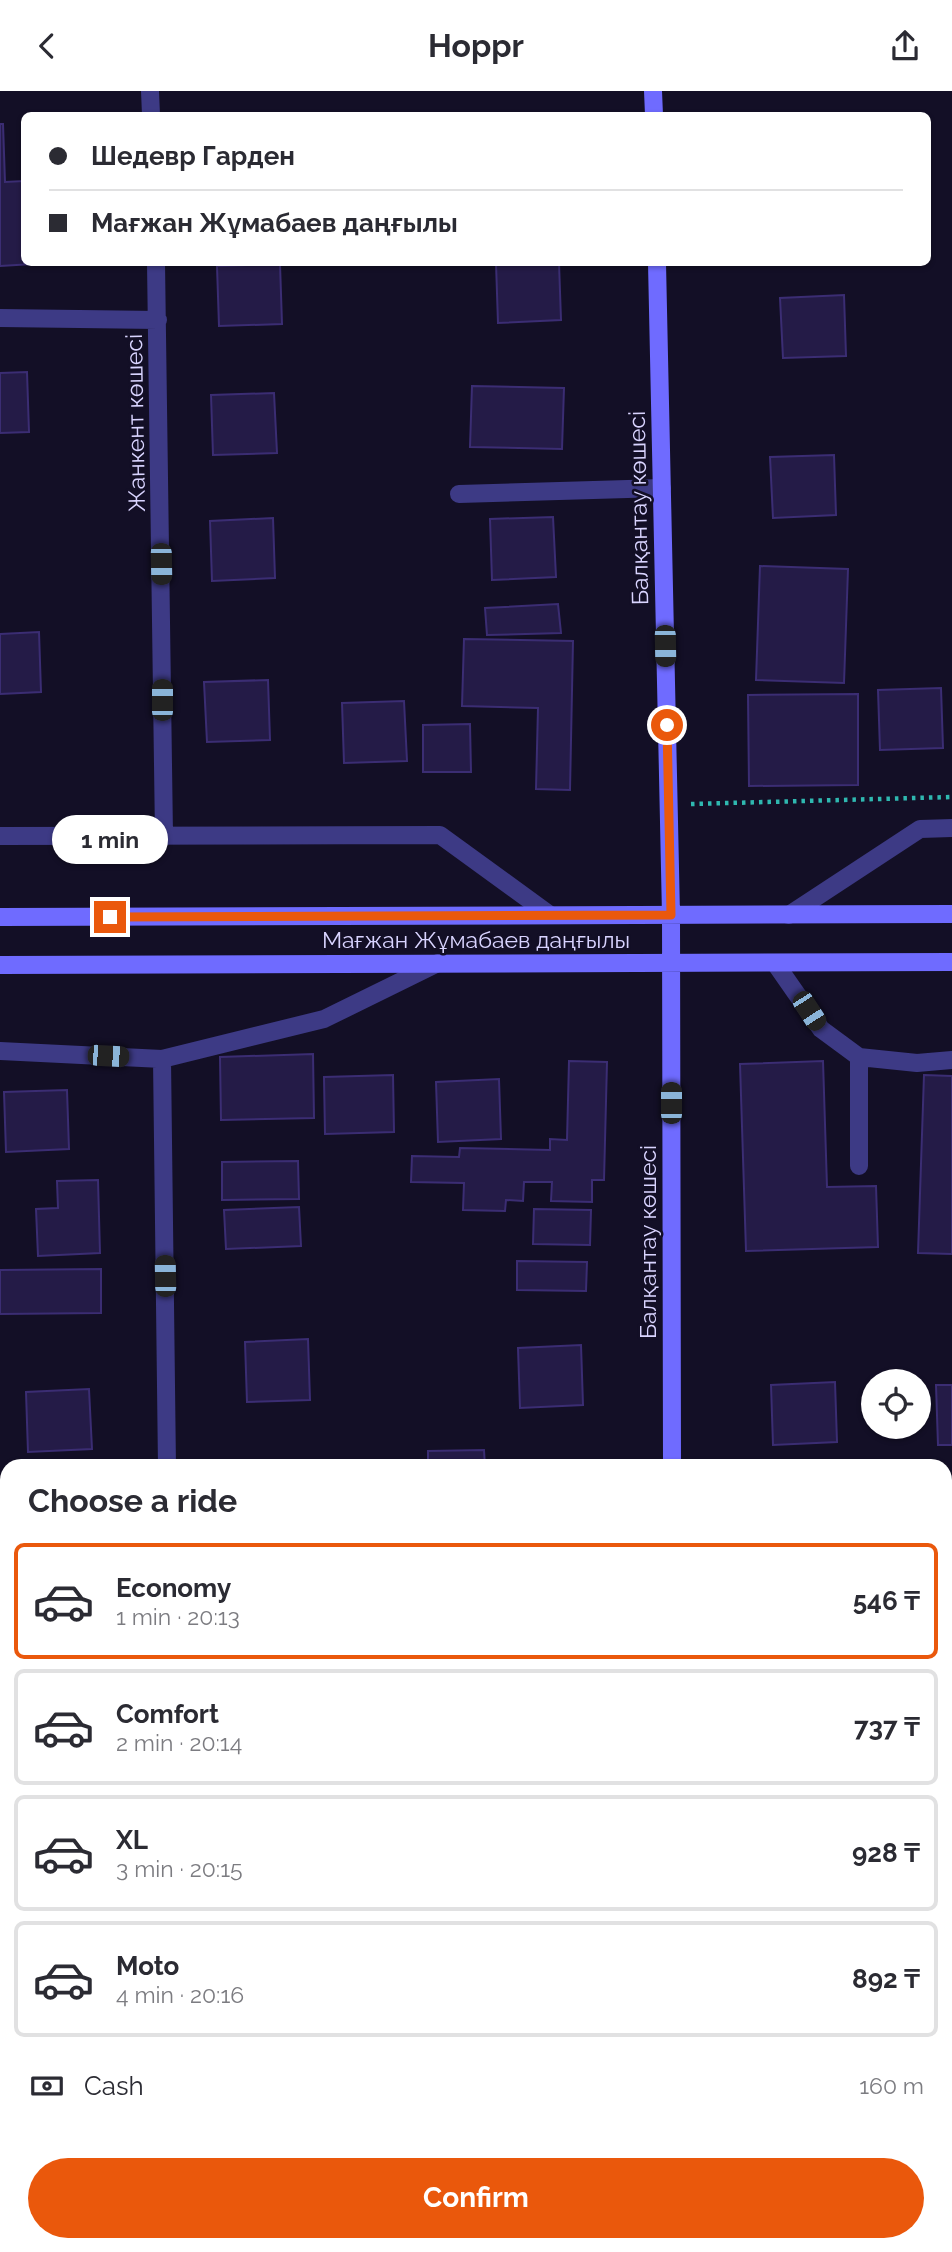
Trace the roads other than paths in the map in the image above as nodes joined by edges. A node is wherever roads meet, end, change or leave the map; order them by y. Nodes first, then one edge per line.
1 (150, 91) edge
2 (653, 91) edge
3 (151, 112) edge
4 (654, 112) edge
5 (156, 266) edge
6 (657, 266) edge
7 (0, 318) edge
8 (158, 320) junction
9 (662, 488) junction
10 (459, 494) dead end
11 (952, 828) edge
12 (0, 836) edge
13 (164, 836) junction
14 (550, 915) junction
15 (671, 915) junction
16 (789, 915) junction
17 (952, 915) edge
18 (0, 917) edge
19 (952, 962) edge
20 (671, 963) junction
21 (775, 963) junction
22 (438, 964) junction
23 (0, 965) edge
24 (0, 1051) edge
25 (859, 1057) junction
26 (162, 1059) junction
27 (952, 1060) edge
28 (859, 1166) dead end
29 (167, 1459) edge
30 (672, 1459) edge

1 - 3 street
2 - 4 main road
5 - 8 street, Жанкент көшесі
6 - 9 main road, Балқантау көшесі
7 - 8 street
8 - 13 street, Жанкент көшесі
9 - 10 street
9 - 15 main road, Балқантау көшесі
11 - 16 street
12 - 13 street
13 - 14 street
14 - 15 main road, Мағжан Жұмабаев даңғылы
14 - 18 main road, Мағжан Жұмабаев даңғылы
15 - 16 main road, Мағжан Жұмабаев даңғылы
15 - 20 main road, Балқантау көшесі
16 - 17 main road, Мағжан Жұмабаев даңғылы
19 - 21 main road, Мағжан Жұмабаев даңғылы
20 - 21 main road, Мағжан Жұмабаев даңғылы
20 - 22 main road, Мағжан Жұмабаев даңғылы
20 - 30 main road, Балқантау көшесі
21 - 25 street
22 - 23 main road, Мағжан Жұмабаев даңғылы
22 - 26 street
24 - 26 street
25 - 27 street
25 - 28 street
26 - 29 street

